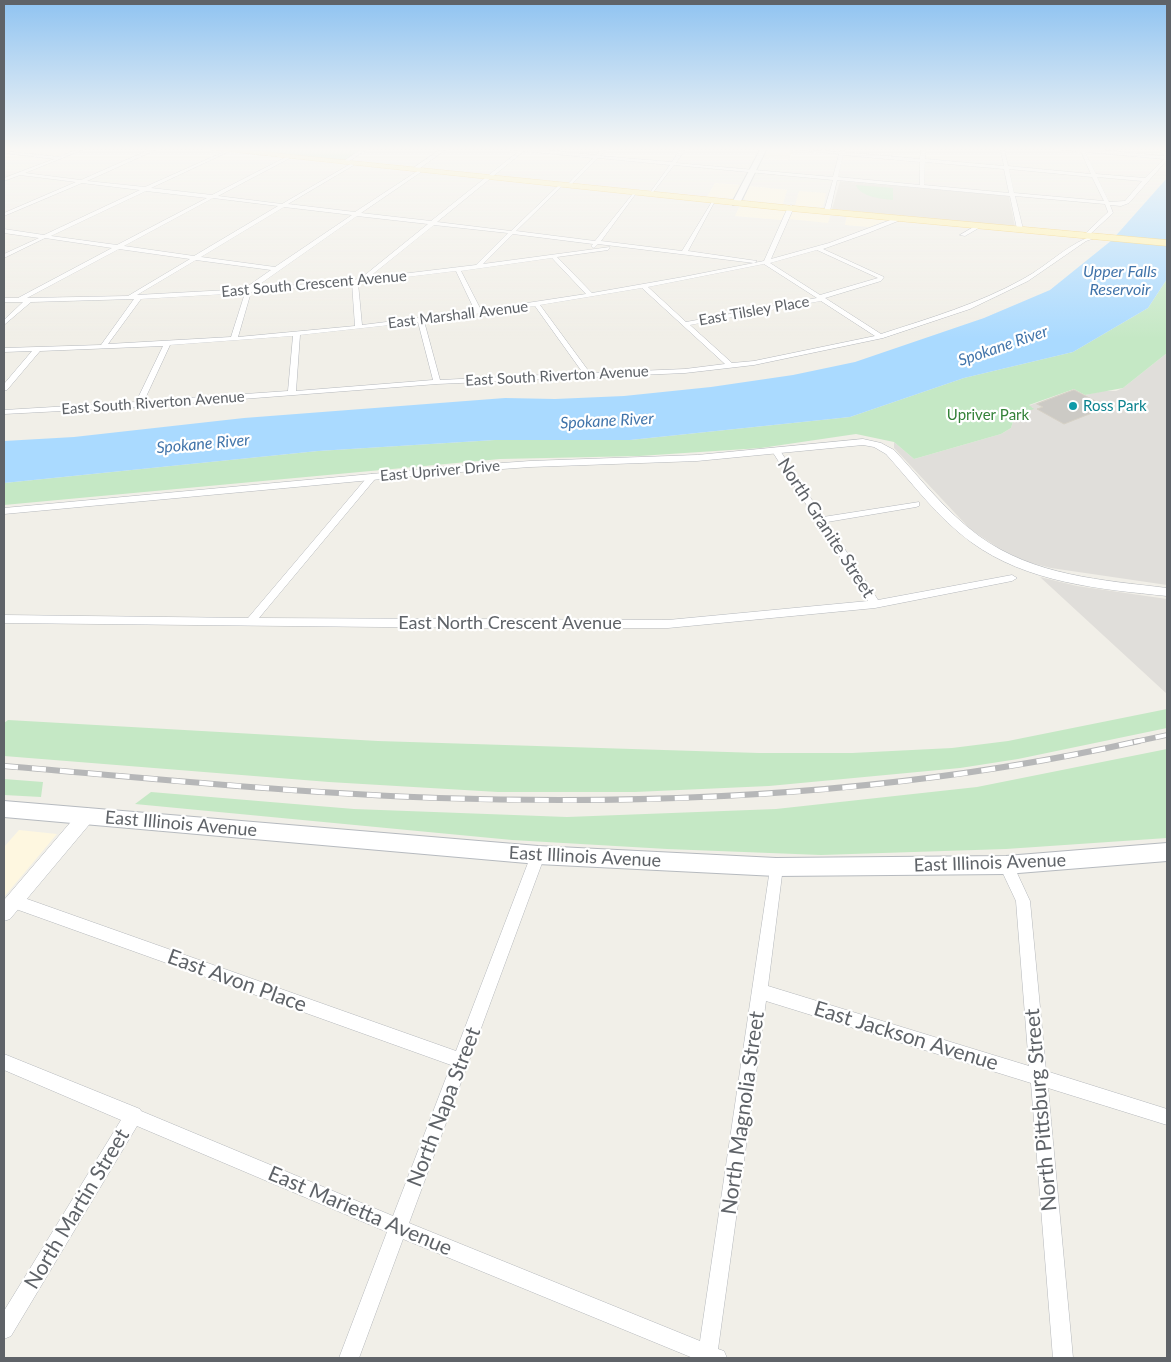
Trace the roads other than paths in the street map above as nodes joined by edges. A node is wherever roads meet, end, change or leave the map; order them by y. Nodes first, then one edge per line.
1 (99, 212) edge
2 (185, 212) edge
3 (271, 212) edge
4 (336, 212) edge
5 (359, 212) edge
6 (446, 212) edge
7 (533, 212) edge
8 (620, 212) edge
9 (707, 212) edge
10 (789, 212) edge
11 (833, 212) edge
12 (1016, 212) edge
13 (1111, 212) edge
14 (356, 214) junction
15 (901, 218) junction
16 (432, 223) junction
17 (957, 223) junction
18 (979, 226) junction
19 (996, 227) junction
20 (1020, 229) junction
21 (4, 231) edge
22 (513, 232) junction
23 (1074, 234) joint
24 (964, 235) dead end
25 (45, 237) junction
26 (1086, 238) junction
27 (596, 242) junction
28 (1167, 243) edge
29 (622, 245) junction
30 (118, 247) junction
31 (819, 249) junction
32 (590, 250) junction
33 (684, 253) junction
34 (4, 256) edge
35 (553, 256) junction
36 (195, 257) junction
37 (766, 263) junction
38 (478, 267) junction
39 (275, 269) junction
40 (458, 270) junction
41 (358, 281) junction
42 (643, 286) junction
43 (248, 290) junction
44 (591, 295) junction
45 (130, 297) junction
46 (139, 297) junction
47 (821, 298) junction
48 (4, 300) edge
49 (18, 300) junction
50 (29, 300) junction
51 (537, 305) junction
52 (480, 313) junction
53 (421, 321) junction
54 (4, 322) edge
55 (684, 324) junction
56 (359, 328) junction
57 (297, 334) junction
58 (881, 337) junction
59 (234, 339) junction
60 (168, 344) junction
61 (103, 347) junction
62 (38, 349) junction
63 (4, 350) edge
64 (731, 366) junction
65 (588, 375) junction
66 (437, 382) junction
67 (4, 388) edge
68 (292, 392) junction
69 (138, 405) junction
70 (4, 412) edge
71 (776, 451) junction
72 (372, 477) junction
73 (916, 504) dead end
74 (4, 511) edge
75 (822, 520) junction
76 (1012, 578) dead end
77 (1167, 592) edge
78 (875, 604) junction
79 (4, 618) edge
80 (250, 622) junction
81 (4, 809) edge
82 (87, 815) junction
83 (1167, 852) edge
84 (538, 855) junction
85 (1006, 865) junction
86 (776, 867) junction
87 (9, 907) edge
88 (760, 991) junction
89 (461, 1061) junction
90 (4, 1062) edge
91 (1038, 1077) junction
92 (134, 1115) junction
93 (1167, 1118) edge
94 (399, 1228) junction
95 (4, 1329) edge
96 (711, 1357) edge
97 (349, 1358) edge
98 (1063, 1358) edge

1 - 25 street
2 - 30 street
3 - 36 street
4 - 14 street
5 - 14 street
6 - 16 street
7 - 22 street
8 - 27 street
9 - 33 street
10 - 37 street
11 - 15 main road
12 - 20 street
13 - 26 street, East South Riverton Avenue
14 - 16 street
14 - 39 street
15 - 17 main road
15 - 31 street, East Marshall Avenue
16 - 22 street
16 - 41 street
17 - 18 main road
17 - 19 main road
18 - 19 main road
18 - 24 street
19 - 20 main road
20 - 23 main road
21 - 25 street
22 - 27 street
22 - 38 street
23 - 26 main road
25 - 30 street
25 - 34 street
26 - 28 main road
26 - 58 street, East South Riverton Avenue
27 - 29 street
27 - 32 street
29 - 32 street, East South Crescent Avenue
29 - 33 street
30 - 36 street
30 - 49 street
31 - 37 street, East Marshall Avenue
31 - 47 street, East Tilsley Place
32 - 35 street, East South Crescent Avenue
33 - 37 street
35 - 38 street, East South Crescent Avenue
35 - 44 street
36 - 39 street
36 - 45 street
37 - 42 street, East Marshall Avenue
37 - 47 street
38 - 40 street, East South Crescent Avenue
39 - 43 street
40 - 41 street, East South Crescent Avenue
40 - 52 street
41 - 43 street, East South Crescent Avenue
41 - 56 street
42 - 44 street, East Marshall Avenue
42 - 55 street
43 - 46 street, East South Crescent Avenue
43 - 59 street
44 - 51 street, East Marshall Avenue
45 - 46 street, East South Crescent Avenue
45 - 50 street, East South Crescent Avenue
46 - 61 street
47 - 55 street, East Tilsley Place
47 - 58 street
48 - 49 street, East South Crescent Avenue
49 - 50 street, East South Crescent Avenue
50 - 54 street
51 - 52 street, East Marshall Avenue
51 - 65 street
52 - 53 street, East Marshall Avenue
53 - 56 street, East Marshall Avenue
53 - 66 street
55 - 64 street
56 - 57 street, East Marshall Avenue
57 - 59 street, East Marshall Avenue
57 - 68 street
58 - 64 street, East South Riverton Avenue
59 - 60 street, East Marshall Avenue
60 - 61 street, East Marshall Avenue
60 - 69 street
61 - 62 street, East Marshall Avenue
62 - 63 street, East Marshall Avenue
62 - 67 street
64 - 65 street, East South Riverton Avenue
65 - 66 street, East South Riverton Avenue
66 - 68 street, East South Riverton Avenue
68 - 69 street, East South Riverton Avenue
69 - 70 street, East South Riverton Avenue
71 - 72 street, East Upriver Drive
71 - 75 street, North Granite Street
71 - 77 street, East Upriver Drive
72 - 74 street, East Upriver Drive
72 - 80 street
73 - 75 street
75 - 78 street, North Granite Street
76 - 78 street, East North Crescent Avenue
78 - 80 street, East North Crescent Avenue
79 - 80 street, East North Crescent Avenue
81 - 82 main road, East Illinois Avenue
82 - 84 main road, East Illinois Avenue
82 - 87 street
83 - 85 main road, East Illinois Avenue
84 - 86 main road, East Illinois Avenue
84 - 89 street, North Napa Street
85 - 86 main road, East Illinois Avenue
85 - 91 street, North Pittsburg Street
86 - 88 street, North Magnolia Street
87 - 89 street, East Avon Place
88 - 91 street, East Jackson Avenue
88 - 96 street, North Magnolia Street
89 - 94 street, North Napa Street
90 - 92 street, East Marietta Avenue
91 - 93 street, East Jackson Avenue
91 - 98 street, North Pittsburg Street
92 - 94 street, East Marietta Avenue
92 - 95 street, North Martin Street
94 - 96 street, East Marietta Avenue
94 - 97 street, North Napa Street

